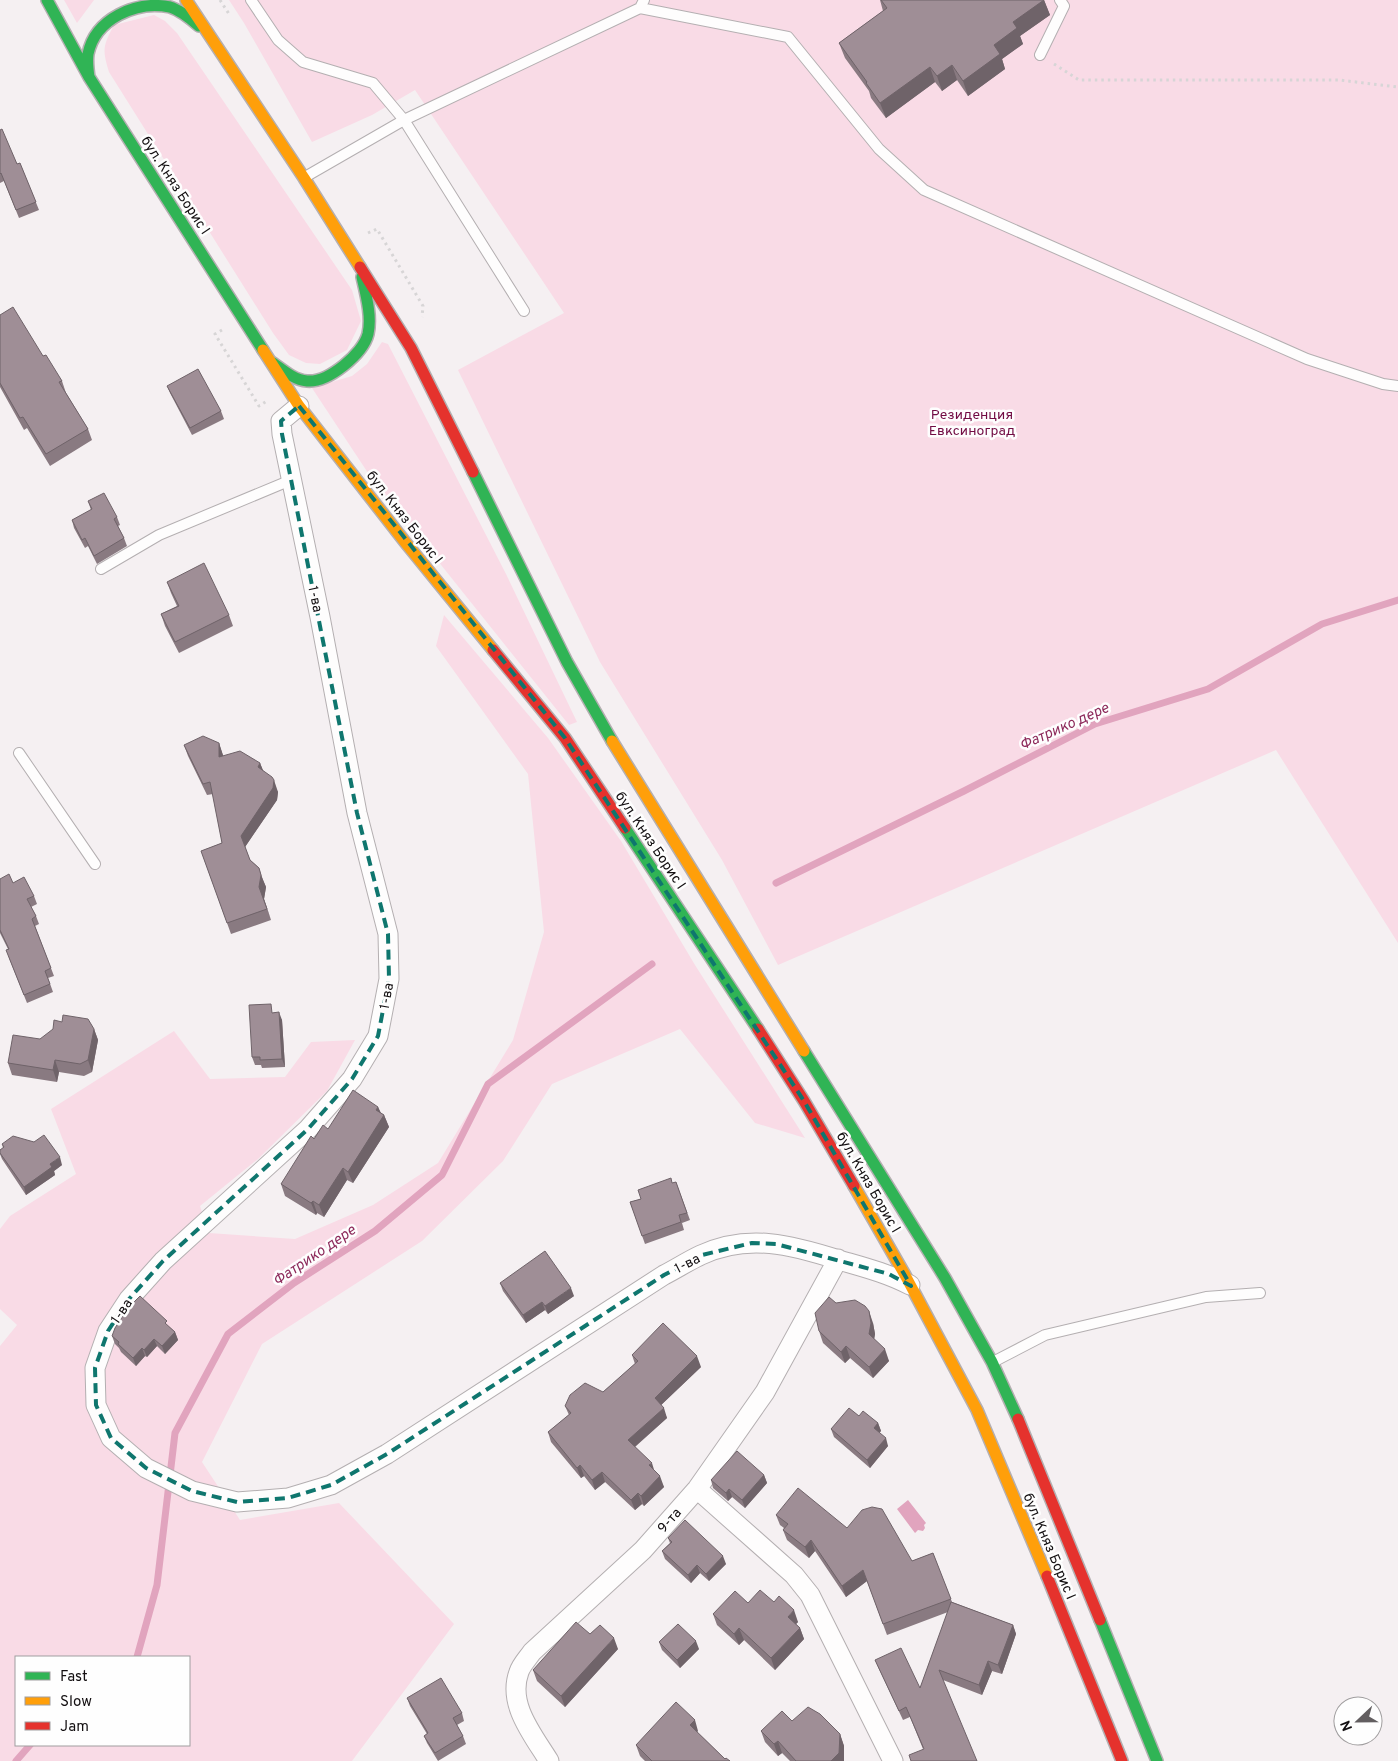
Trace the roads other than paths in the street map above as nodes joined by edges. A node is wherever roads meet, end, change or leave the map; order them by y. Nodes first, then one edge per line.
1 (47, 0) edge
2 (186, 0) edge
3 (251, 0) edge
4 (1060, 0) edge
5 (642, 4) edge
6 (208, 33) junction
7 (1040, 55) road end
8 (89, 77) junction
9 (404, 120) junction
10 (304, 178) junction
11 (359, 264) junction
12 (524, 311) dead end
13 (272, 362) junction
14 (1398, 386) edge
15 (299, 406) junction
16 (290, 480) junction
17 (101, 569) dead end
18 (19, 752) dead end
19 (96, 864) dead end
20 (838, 1259) junction
21 (911, 1286) junction
22 (1260, 1293) dead end
23 (992, 1362) junction
24 (697, 1489) junction
25 (549, 1761) edge
26 (893, 1761) edge
27 (1122, 1761) edge
28 (1157, 1761) edge

1 - 8 highway, бул. Княз Борис I
2 - 6 highway, бул. Княз Борис I
3 - 9 lane
4 - 7 lane
5 - 9 lane
5 - 14 lane
6 - 8 highway
6 - 10 highway, бул. Княз Борис I
8 - 13 highway, бул. Княз Борис I
9 - 10 lane
9 - 12 lane
10 - 11 highway, бул. Княз Борис I
11 - 13 highway
11 - 23 highway, бул. Княз Борис I
13 - 15 highway, бул. Княз Борис I
15 - 16 street, 1-ва
15 - 21 highway, бул. Княз Борис I
16 - 17 lane
16 - 20 street, 1-ва
18 - 19 lane
20 - 21 street, 1-ва
20 - 24 street, 9-та
21 - 27 highway, бул. Княз Борис I
22 - 23 lane
23 - 28 highway, бул. Княз Борис I
24 - 25 street, 9-та
24 - 26 street

